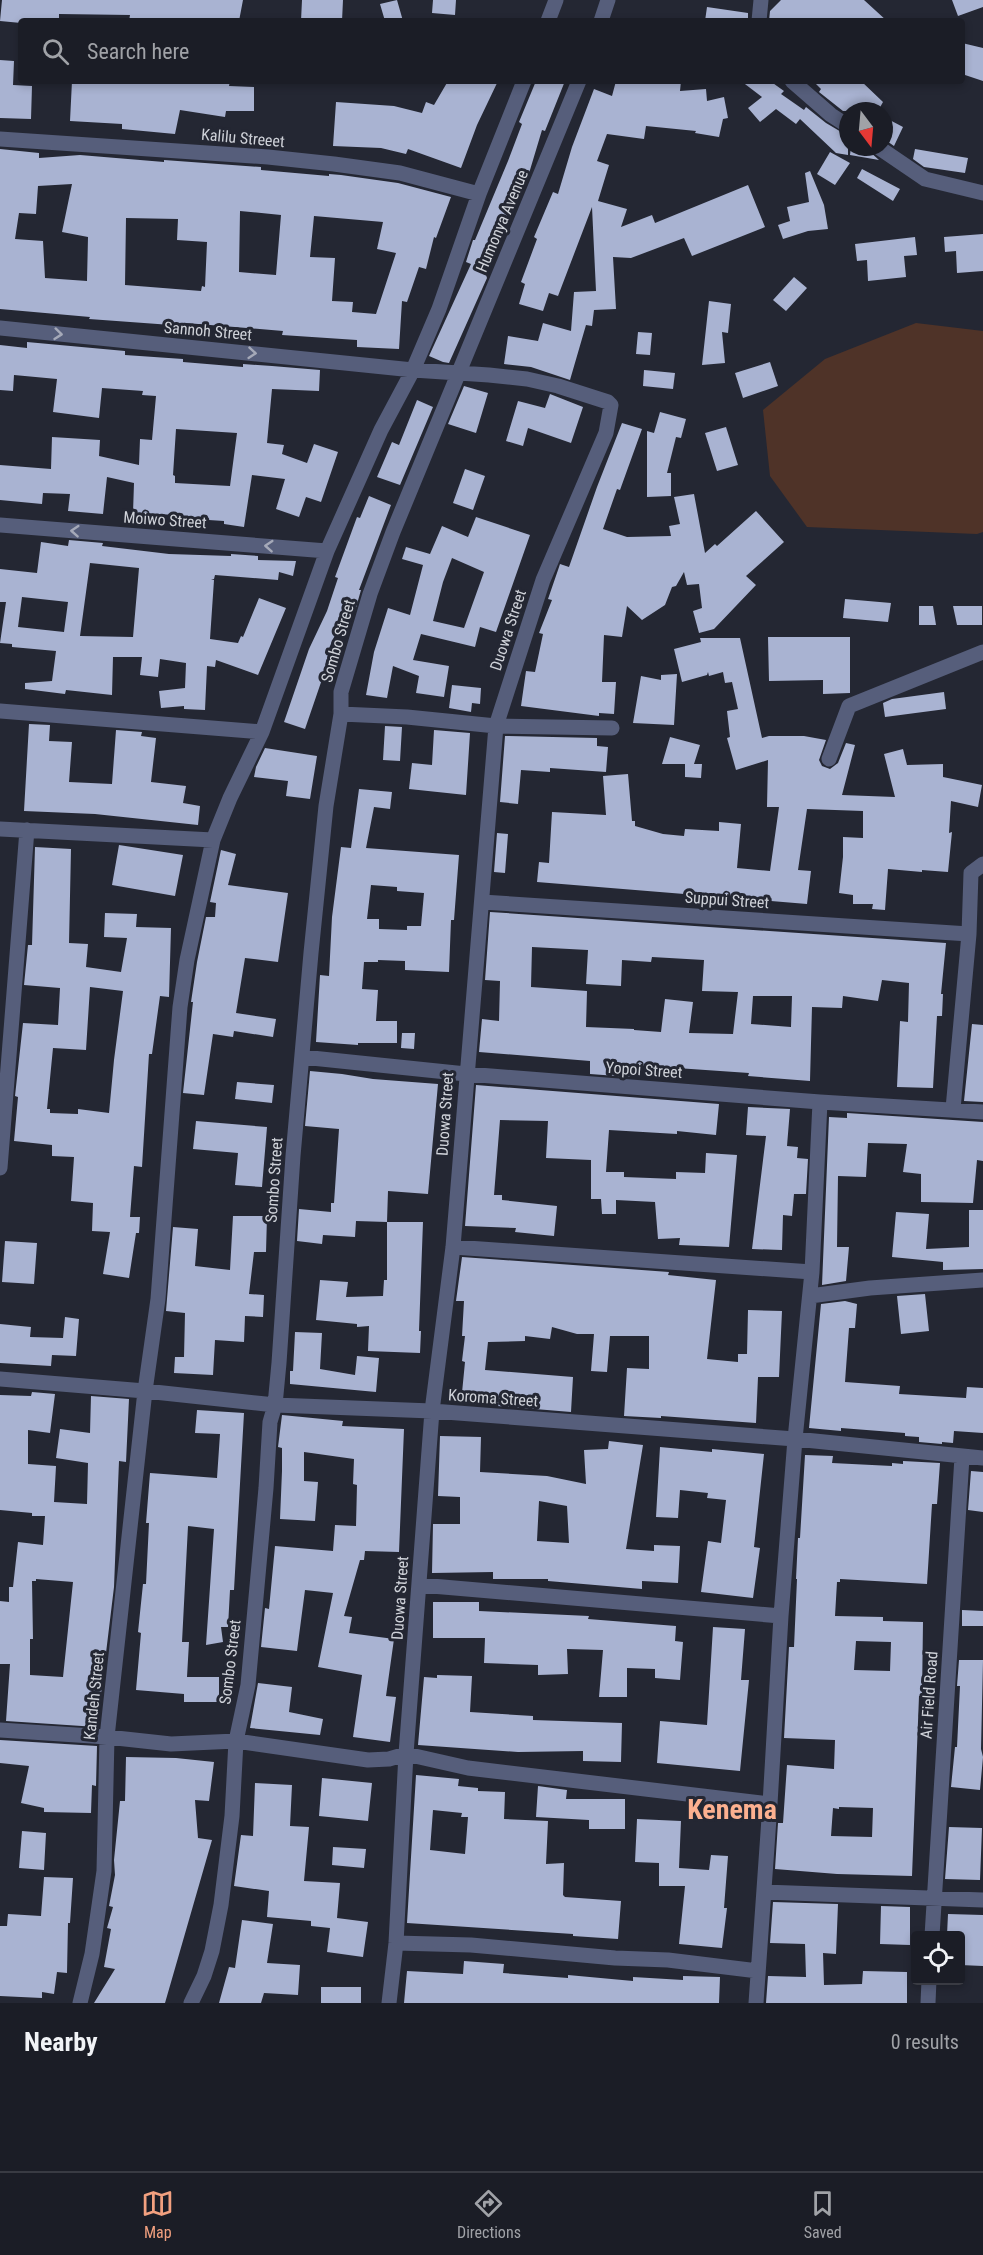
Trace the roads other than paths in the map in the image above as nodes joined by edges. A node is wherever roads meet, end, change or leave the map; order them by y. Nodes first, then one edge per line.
1 (556, 0) edge
2 (608, 0) edge
3 (761, 0) edge
4 (549, 18) edge
5 (602, 18) edge
6 (759, 18) edge
7 (523, 84) edge
8 (578, 84) edge
9 (795, 84) edge
10 (839, 121) edge
11 (0, 139) edge
12 (891, 156) edge
13 (983, 193) edge
14 (479, 194) junction
15 (0, 328) edge
16 (413, 370) junction
17 (457, 374) junction
18 (0, 525) edge
19 (327, 550) junction
20 (983, 652) edge
21 (0, 711) edge
22 (341, 714) junction
23 (496, 726) junction
24 (612, 728) dead end
25 (262, 732) junction
26 (829, 759) dead end
27 (0, 829) edge
28 (27, 830) junction
29 (213, 840) junction
30 (983, 864) edge
31 (482, 902) junction
32 (969, 934) junction
33 (302, 1057) junction
34 (4, 1062) edge
35 (466, 1074) junction
36 (820, 1102) junction
37 (952, 1109) junction
38 (983, 1112) edge
39 (0, 1168) edge
40 (453, 1246) junction
41 (812, 1272) junction
42 (983, 1280) edge
43 (810, 1296) junction
44 (0, 1379) edge
45 (145, 1391) junction
46 (275, 1405) junction
47 (432, 1412) junction
48 (795, 1439) junction
49 (962, 1457) junction
50 (983, 1458) edge
51 (420, 1585) junction
52 (781, 1616) junction
53 (0, 1730) edge
54 (107, 1737) junction
55 (237, 1741) junction
56 (406, 1754) junction
57 (770, 1804) junction
58 (764, 1892) junction
59 (934, 1898) junction
60 (983, 1900) edge
61 (932, 1931) edge
62 (396, 1943) junction
63 (758, 1971) junction
64 (929, 1985) edge
65 (80, 2003) edge
66 (191, 2003) edge
67 (389, 2003) edge
68 (756, 2003) edge
69 (928, 2003) edge

1 - 4 street
2 - 5 street
3 - 6 street
7 - 14 street, Kandeh Street
8 - 17 street, Humonya Avenue
9 - 10 street
11 - 14 street, Kalilu Streeet
12 - 13 street
14 - 16 street, Kandeh Street
15 -> 16 street, Sannoh Street
16 - 17 street, Sannoh Street
16 - 19 street, Kandeh Street
17 - 22 street, Sombo Street
17 - 23 street, Duowa Street
19 -> 18 street, Moiwo Street
19 - 25 street, Kandeh Street
20 - 26 street
21 - 25 street
22 - 23 street
22 - 33 street, Sombo Street
23 - 24 street
23 - 31 street, Duowa Street
25 - 29 street, Kandeh Street
27 - 28 street
28 - 29 street
28 - 34 street
29 - 45 street, Kandeh Street
30 - 32 street
31 - 32 street, Suppui Street
31 - 35 street, Duowa Street
32 - 37 street
33 - 35 street, Yopoi Street
33 - 46 street, Sombo Street
34 - 39 street
35 - 36 street, Yopoi Street
35 - 40 street, Duowa Street
36 - 37 street, Yopoi Street
36 - 41 street
37 - 38 street, Yopoi Street
40 - 41 street
40 - 47 street, Duowa Street
41 - 43 street
42 - 43 street
43 - 48 street
44 - 45 street, Koroma Street
45 - 46 street, Koroma Street
45 - 54 street, Kandeh Street
46 - 47 street, Koroma Street
46 - 55 street, Sombo Street
47 - 48 street, Koroma Street
47 - 51 street, Duowa Street
48 - 49 street, Koroma Street
48 - 52 street
49 - 50 street, Koroma Street
49 - 59 street, Air Field Road
51 - 52 street
51 - 56 street, Duowa Street
52 - 57 street
53 - 54 street
54 - 55 street
54 - 65 street, Kandeh Street
55 - 56 street
55 - 66 street, Sombo Street
56 - 57 street
56 - 62 street, Duowa Street
57 - 58 street
58 - 59 street
58 - 63 street
59 - 60 street
59 - 61 street, Air Field Road
62 - 63 street
62 - 67 street, Duowa Street
63 - 68 street
64 - 69 street

